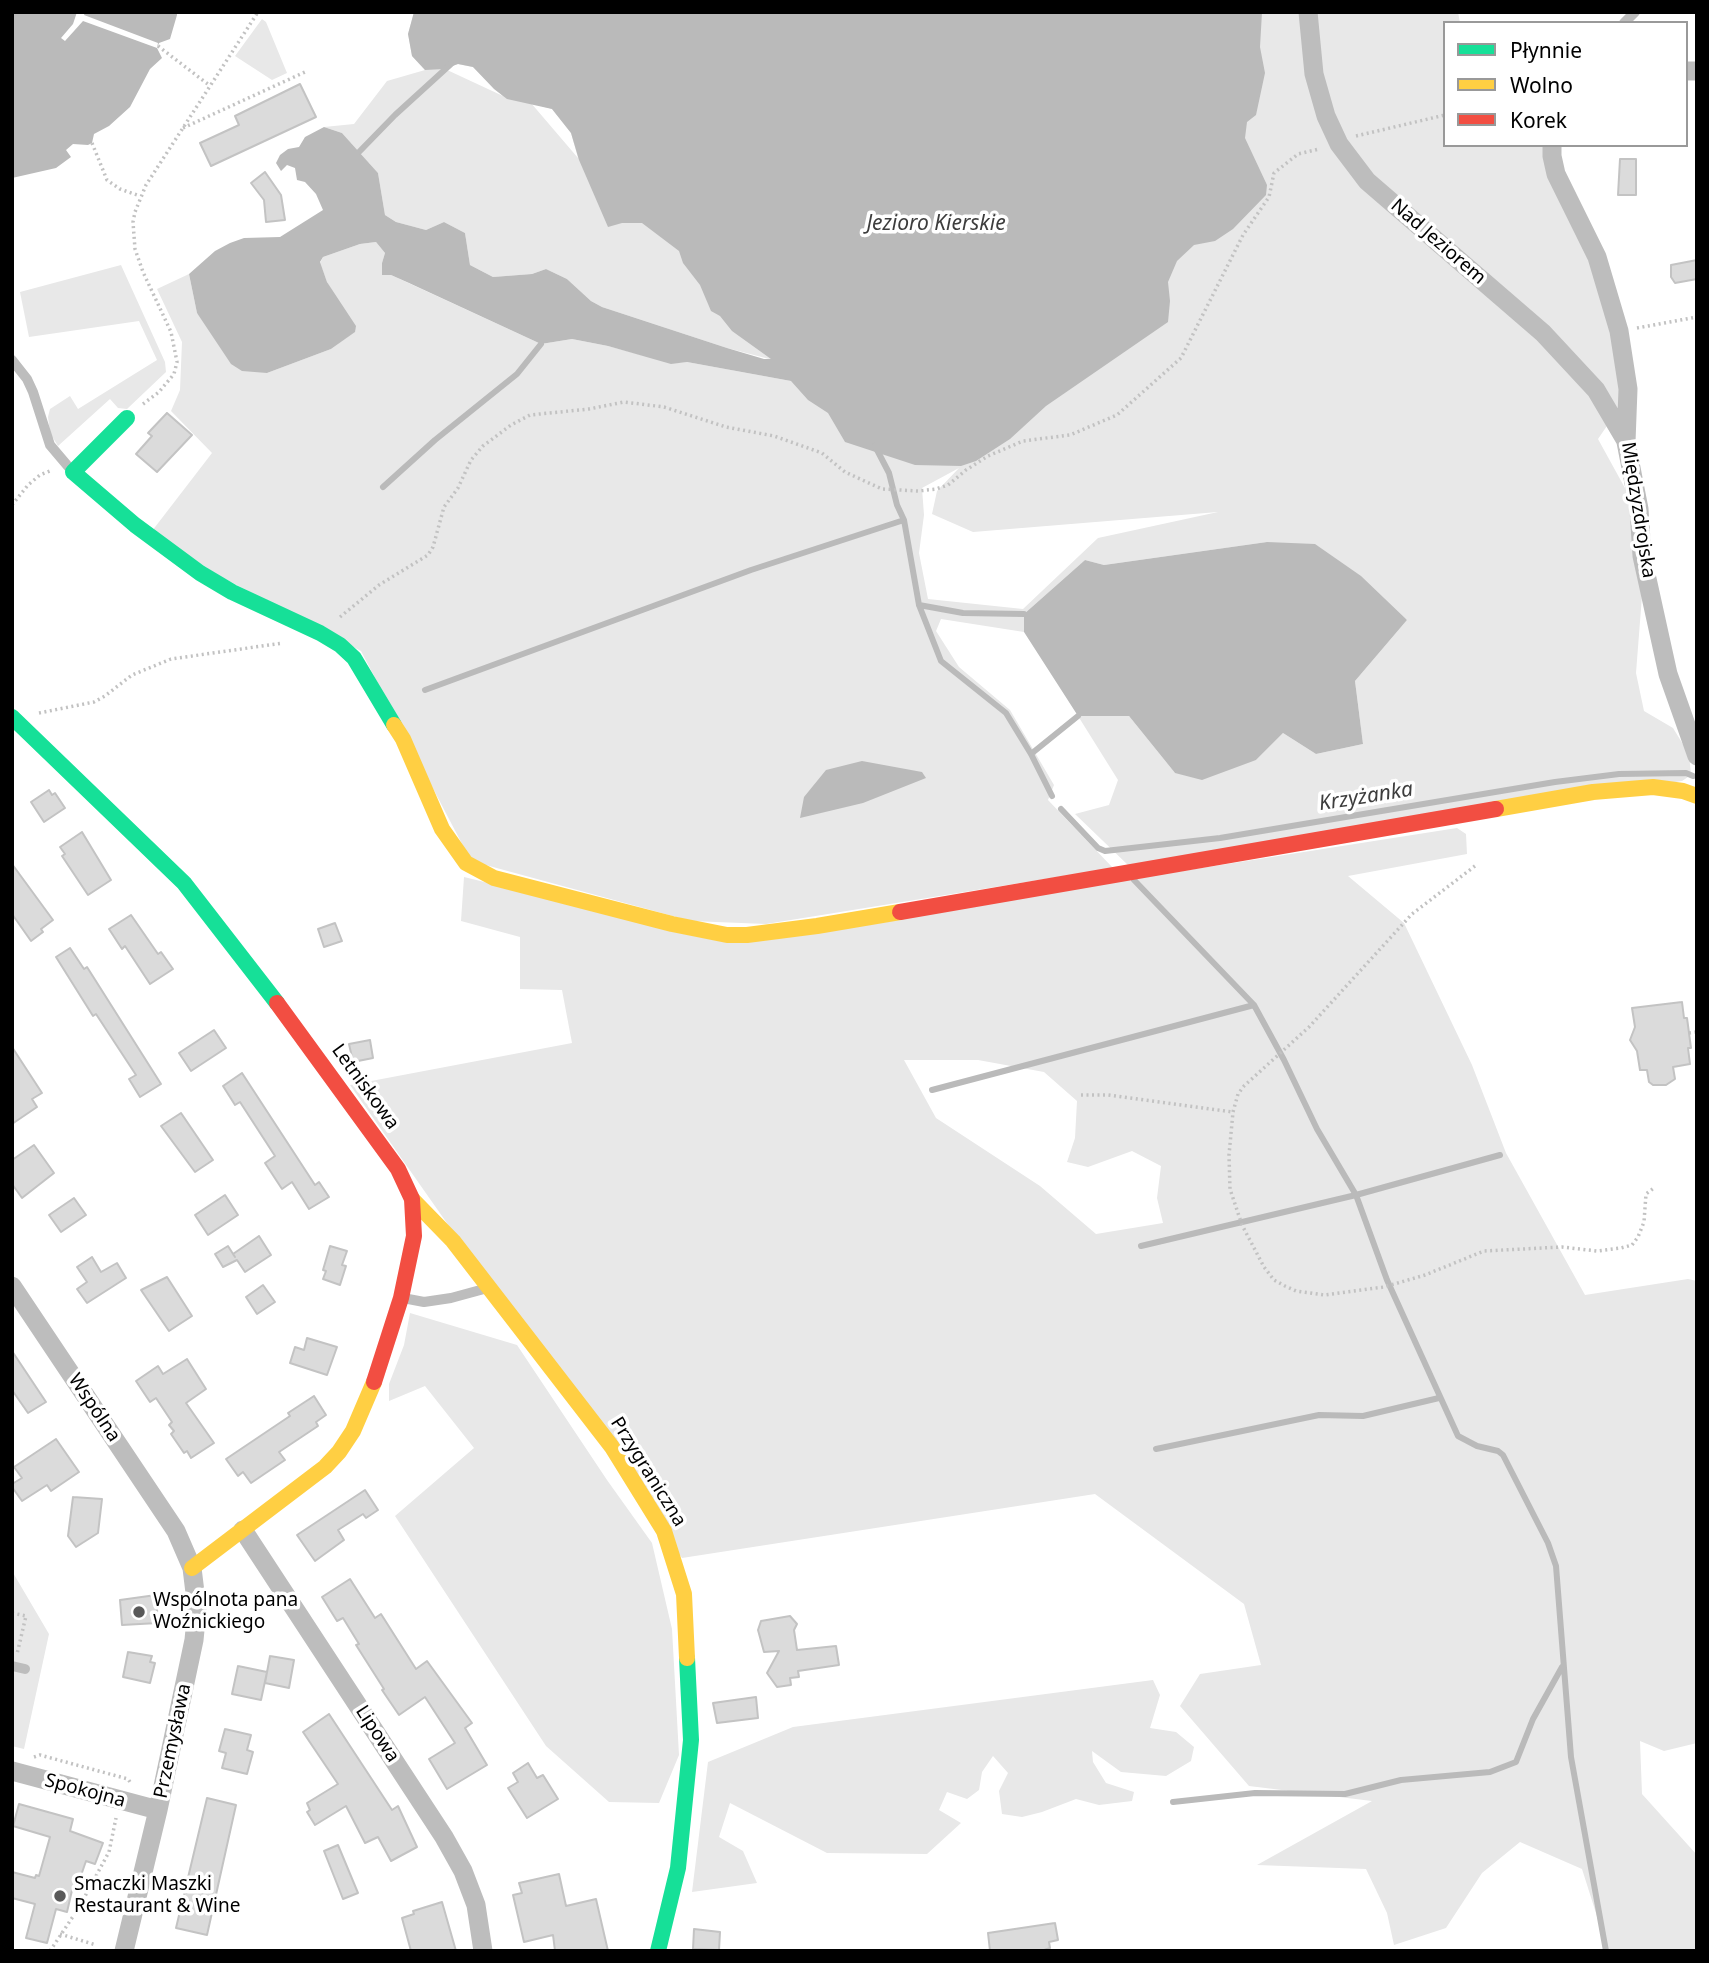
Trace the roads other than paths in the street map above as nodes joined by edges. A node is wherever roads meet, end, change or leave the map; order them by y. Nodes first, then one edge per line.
1 (1308, 12) edge
2 (1552, 147) edge
3 (12, 360) edge
4 (127, 418) road end
5 (1626, 442) junction
6 (73, 471) junction
7 (16, 720) edge
8 (1697, 755) edge
9 (1697, 796) edge
10 (412, 1199) junction
11 (12, 1286) edge
12 (488, 1287) junction
13 (401, 1298) junction
14 (243, 1530) junction
15 (176, 1531) joint
16 (192, 1567) junction
17 (13, 1666) edge
18 (25, 1670) dead end
19 (12, 1771) edge
20 (159, 1811) junction
21 (124, 1951) edge
22 (483, 1951) edge
23 (658, 1951) edge

1 - 5 street, Nad Jeziorem
2 - 5 street, Międzyzdrojska
3 - 6 lane
4 - 6 street
5 - 8 street, Międzyzdrojska
6 - 9 street
7 - 10 street, Letniskowa
10 - 12 street, Przygraniczna
10 - 13 street, Letniskowa
11 - 15 street, Wspólna
12 - 13 lane
12 - 23 street, Przygraniczna
13 - 14 street, Letniskowa
14 - 16 street, Letniskowa
14 - 22 street, Lipowa
15 - 16 street, Przemysława
16 - 20 street, Przemysława
17 - 18 lane
19 - 20 street, Spokojna
20 - 21 street, Przemysława

